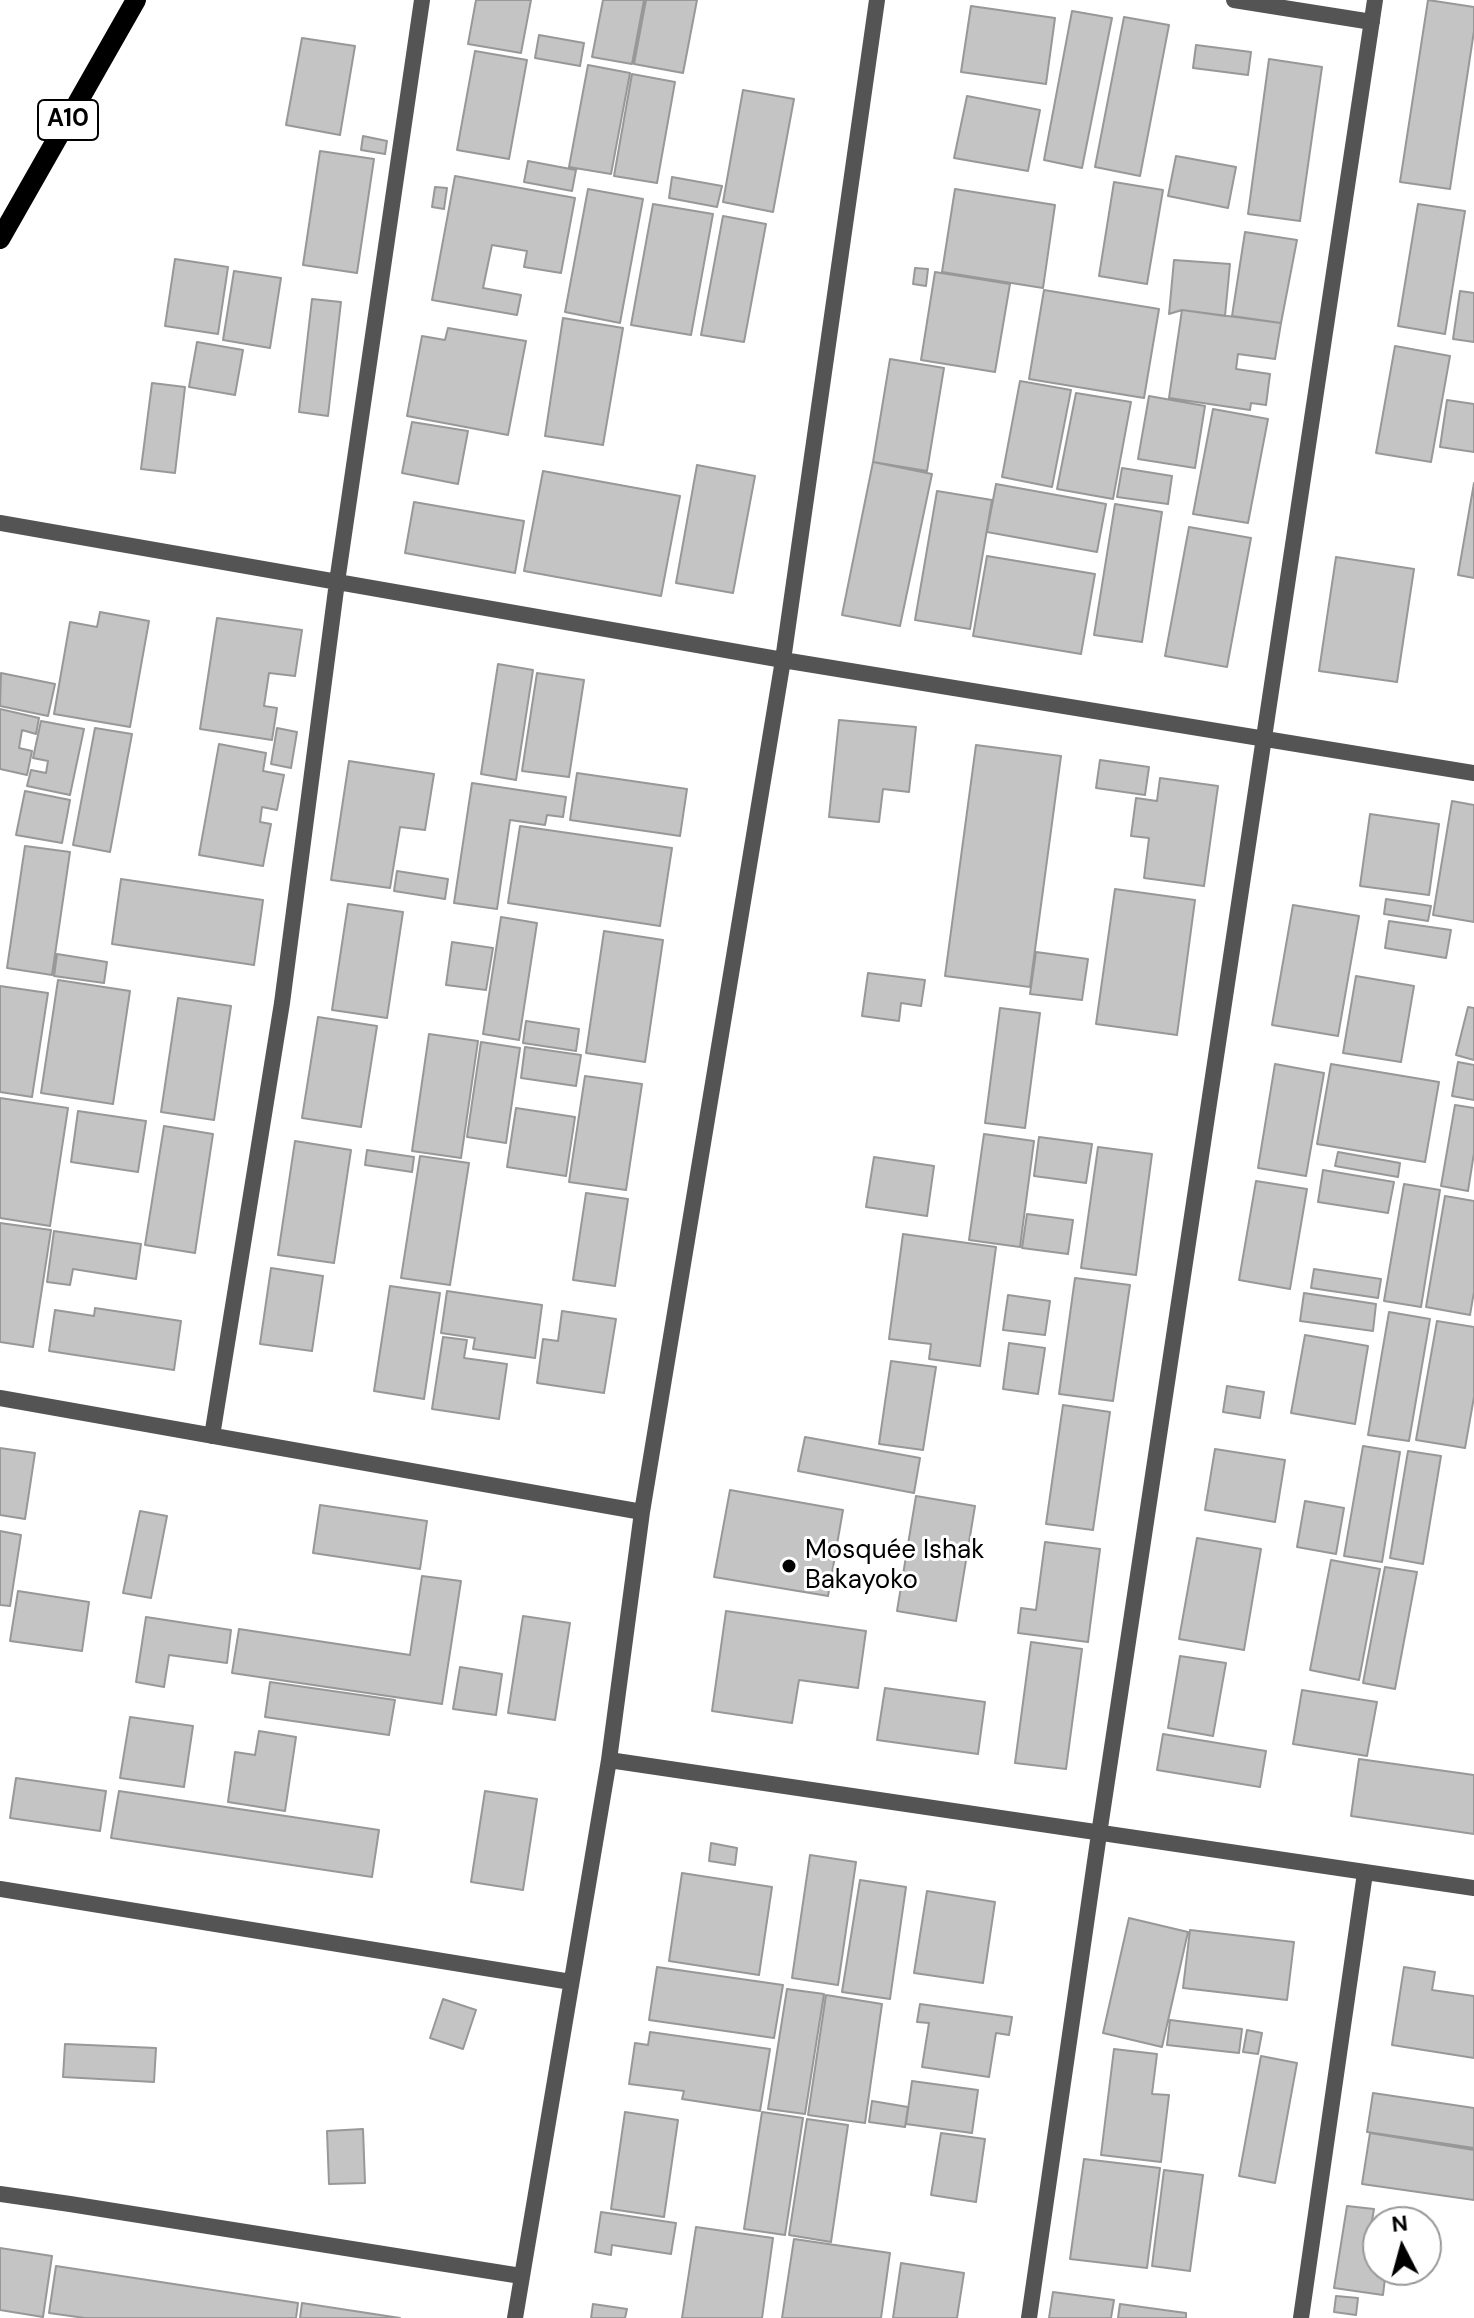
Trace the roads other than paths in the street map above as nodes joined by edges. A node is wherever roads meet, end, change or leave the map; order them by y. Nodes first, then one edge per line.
1 (136, 0) edge
2 (422, 0) edge
3 (877, 0) edge
4 (1234, 0) edge
5 (1375, 0) edge
6 (1372, 22) junction
7 (0, 239) edge
8 (0, 523) edge
9 (337, 582) junction
10 (783, 660) junction
11 (1265, 740) junction
12 (1474, 773) edge
13 (0, 1398) edge
14 (212, 1436) junction
15 (642, 1512) junction
16 (609, 1760) junction
17 (1099, 1834) junction
18 (1365, 1873) junction
19 (1474, 1888) edge
20 (0, 1889) edge
21 (571, 1982) junction
22 (0, 2194) edge
23 (521, 2276) junction
24 (515, 2318) edge
25 (1029, 2318) edge
26 (1301, 2318) edge

1 - 7 main road, A10
2 - 9 street
3 - 10 street
4 - 6 street
5 - 6 street
6 - 11 street
8 - 9 street
9 - 10 street
9 - 14 street
10 - 11 street
10 - 15 street
11 - 12 street
11 - 17 street
13 - 14 street
14 - 15 street
15 - 16 street
16 - 17 street
16 - 21 street
17 - 18 street
17 - 25 street
18 - 19 street
18 - 26 street
20 - 21 street
21 - 23 street
22 - 23 street
23 - 24 street

